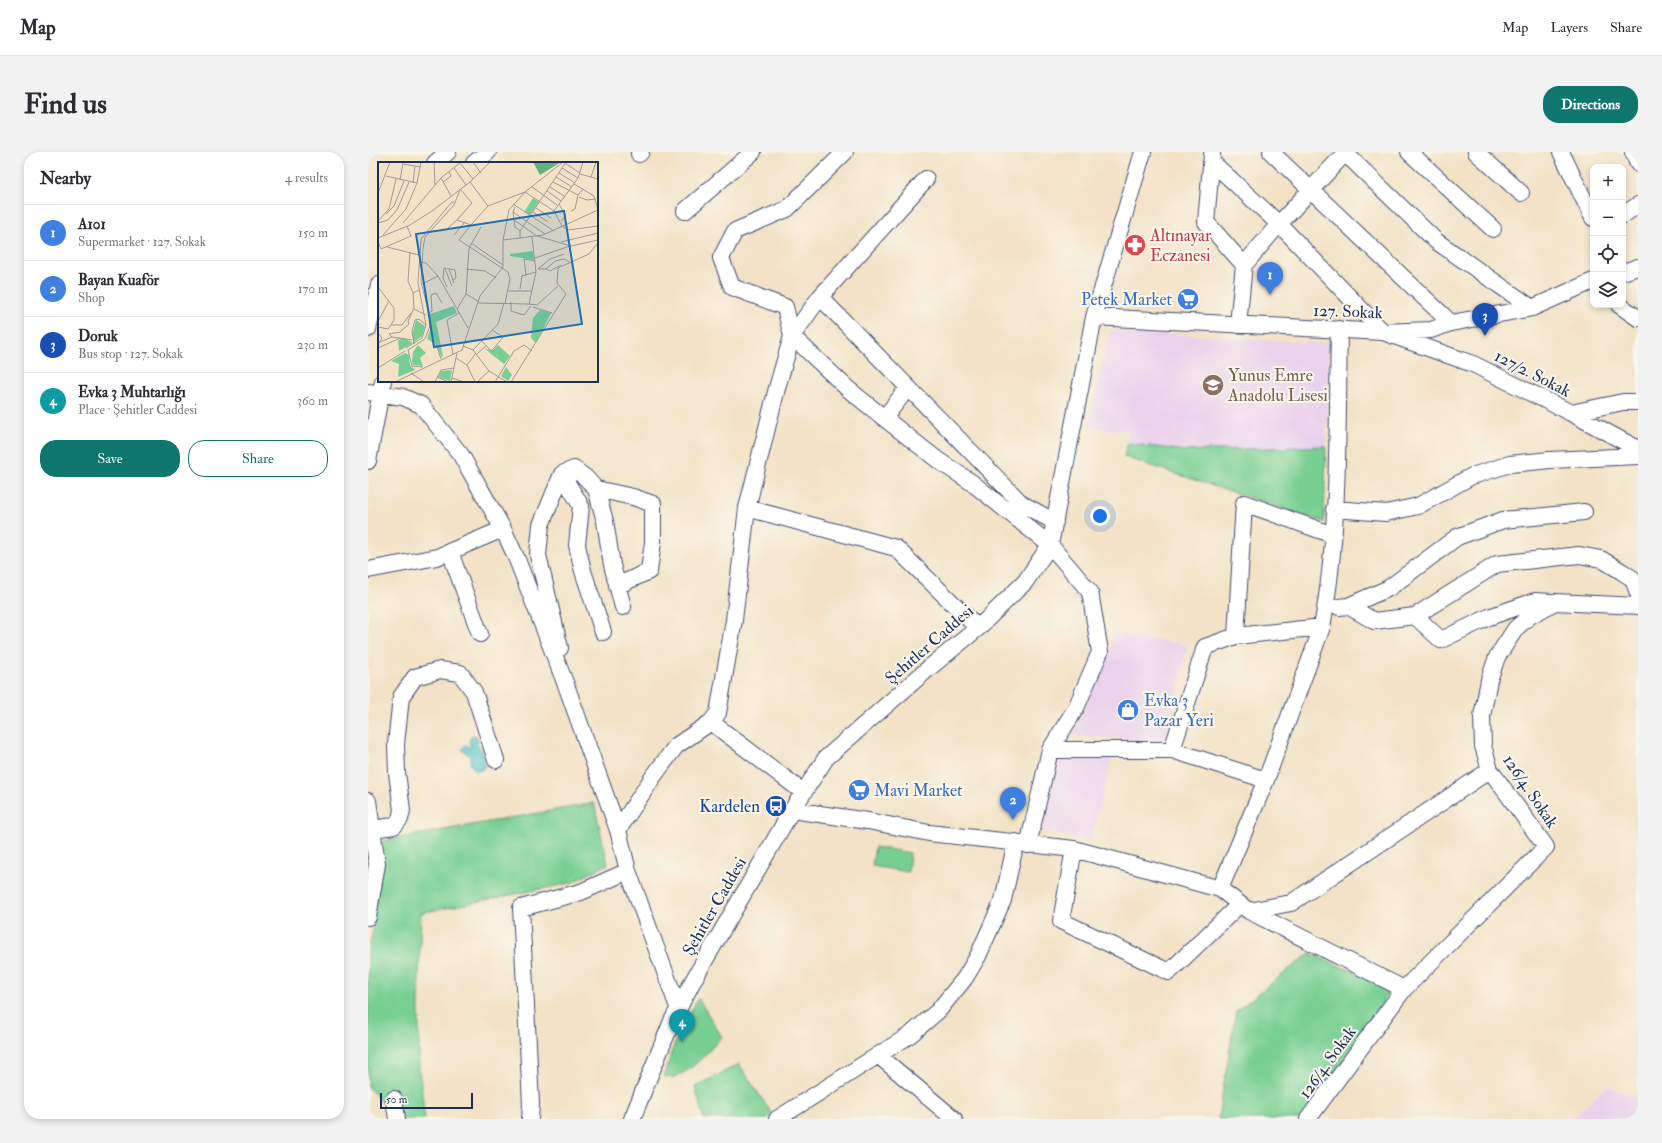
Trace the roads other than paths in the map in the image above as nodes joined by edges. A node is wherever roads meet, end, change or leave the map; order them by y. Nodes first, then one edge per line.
1 (448, 152) edge
2 (488, 152) edge
3 (753, 152) edge
4 (845, 152) edge
5 (1143, 152) edge
6 (1271, 152) edge
7 (1345, 152) edge
8 (1409, 152) edge
9 (1476, 152) edge
10 (1560, 152) edge
11 (1633, 152) edge
12 (1212, 157) edge
13 (436, 162) edge
14 (475, 162) edge
15 (1638, 164) edge
16 (926, 179) dead end
17 (1312, 189) junction
18 (1521, 193) dead end
19 (1638, 205) edge
20 (685, 211) dead end
21 (1590, 212) edge
22 (1626, 213) edge
23 (1279, 224) junction
24 (1493, 229) dead end
25 (1244, 265) junction
26 (1638, 268) edge
27 (1626, 271) edge
28 (1590, 282) edge
29 (378, 290) edge
30 (820, 297) junction
31 (1532, 308) junction
32 (1623, 308) edge
33 (1094, 317) junction
34 (1638, 318) edge
35 (1451, 323) junction
36 (1238, 325) junction
37 (371, 328) edge
38 (1339, 329) junction
39 (1383, 332) junction
40 (792, 336) junction
41 (908, 388) junction
42 (375, 396) edge
43 (1638, 402) edge
44 (1571, 413) junction
45 (884, 418) junction
46 (1638, 450) edge
47 (1638, 456) edge
48 (368, 461) edge
49 (562, 474) junction
50 (596, 489) junction
51 (747, 508) junction
52 (1334, 509) junction
53 (1584, 512) dead end
54 (1055, 522) junction
55 (503, 529) junction
56 (1333, 535) junction
57 (1050, 545) junction
58 (450, 552) junction
59 (368, 570) edge
60 (617, 586) junction
61 (1638, 593) edge
62 (1555, 602) junction
63 (1348, 606) junction
64 (1638, 606) edge
65 (623, 607) dead end
66 (1326, 608) junction
67 (1414, 616) junction
68 (1322, 627) junction
69 (978, 628) junction
70 (603, 632) dead end
71 (480, 634) dead end
72 (1236, 636) junction
73 (566, 686) junction
74 (711, 722) junction
75 (1050, 750) junction
76 (1172, 750) junction
77 (496, 760) dead end
78 (1490, 770) junction
79 (1266, 780) junction
80 (803, 792) junction
81 (368, 801) edge
82 (792, 810) junction
83 (372, 829) junction
84 (618, 830) junction
85 (1022, 844) junction
86 (1074, 849) junction
87 (628, 871) junction
88 (1220, 889) junction
89 (1244, 908) junction
90 (368, 916) edge
91 (1404, 989) junction
92 (679, 1010) junction
93 (878, 1055) junction
94 (394, 1099) dead end
95 (397, 1119) edge
96 (530, 1119) edge
97 (632, 1119) edge
98 (778, 1119) edge
99 (954, 1119) edge
100 (1308, 1119) edge

1 - 13 street
2 - 14 street
3 - 20 street
4 - 40 street
5 - 33 street, Şehitler Caddesi
6 - 17 street
7 - 17 street
7 - 31 street
8 - 24 street
9 - 18 street
10 - 21 street
11 - 15 street
12 - 23 street
12 - 25 street
16 - 30 street
17 - 23 street
17 - 35 street
19 - 22 street
23 - 25 street
23 - 39 street
25 - 36 street
26 - 27 street
28 - 31 street, 127. Sokak
29 - 37 street
30 - 40 street
30 - 41 street
31 - 35 street, 127. Sokak
32 - 34 street
33 - 36 street, 127. Sokak
33 - 54 street, Şehitler Caddesi
35 - 39 street, 127. Sokak
36 - 38 street, 127. Sokak
38 - 39 street, 127. Sokak
38 - 52 street
39 - 44 street, 127/2. Sokak
40 - 45 street
40 - 51 street
41 - 45 street
41 - 54 street
42 - 48 street
42 - 55 street
43 - 44 street
44 - 46 street, 127/2. Sokak
45 - 57 street
47 - 52 street
49 - 50 street
49 - 70 street
49 - 73 street
50 - 60 street
50 - 60 street
51 - 69 street
51 - 74 street
52 - 56 street
53 - 63 street
54 - 57 street, Şehitler Caddesi
55 - 58 street
55 - 73 street
56 - 66 street
56 - 72 street
57 - 69 street, Şehitler Caddesi
57 - 75 street
58 - 59 street
58 - 71 street
60 - 65 street
61 - 67 street
62 - 64 street
62 - 67 street
62 - 78 street, 126/4. Sokak
63 - 66 street
63 - 67 street
66 - 68 street
68 - 72 street
68 - 79 street
69 - 80 street, Şehitler Caddesi
72 - 76 street
73 - 84 street
74 - 80 street
74 - 84 street
75 - 76 street
75 - 85 street
76 - 79 street
77 - 83 street
78 - 89 street
78 - 91 street, 126/4. Sokak
79 - 88 street
80 - 82 street, Şehitler Caddesi
81 - 83 street
82 - 85 street
82 - 92 street, Şehitler Caddesi
83 - 90 street
84 - 87 street
85 - 86 street
85 - 93 street
86 - 88 street
86 - 89 street
87 - 92 street
87 - 96 street
88 - 89 street
89 - 91 street
91 - 100 street, 126/4. Sokak
92 - 97 street, Şehitler Caddesi
93 - 98 street
93 - 99 street
94 - 95 street

